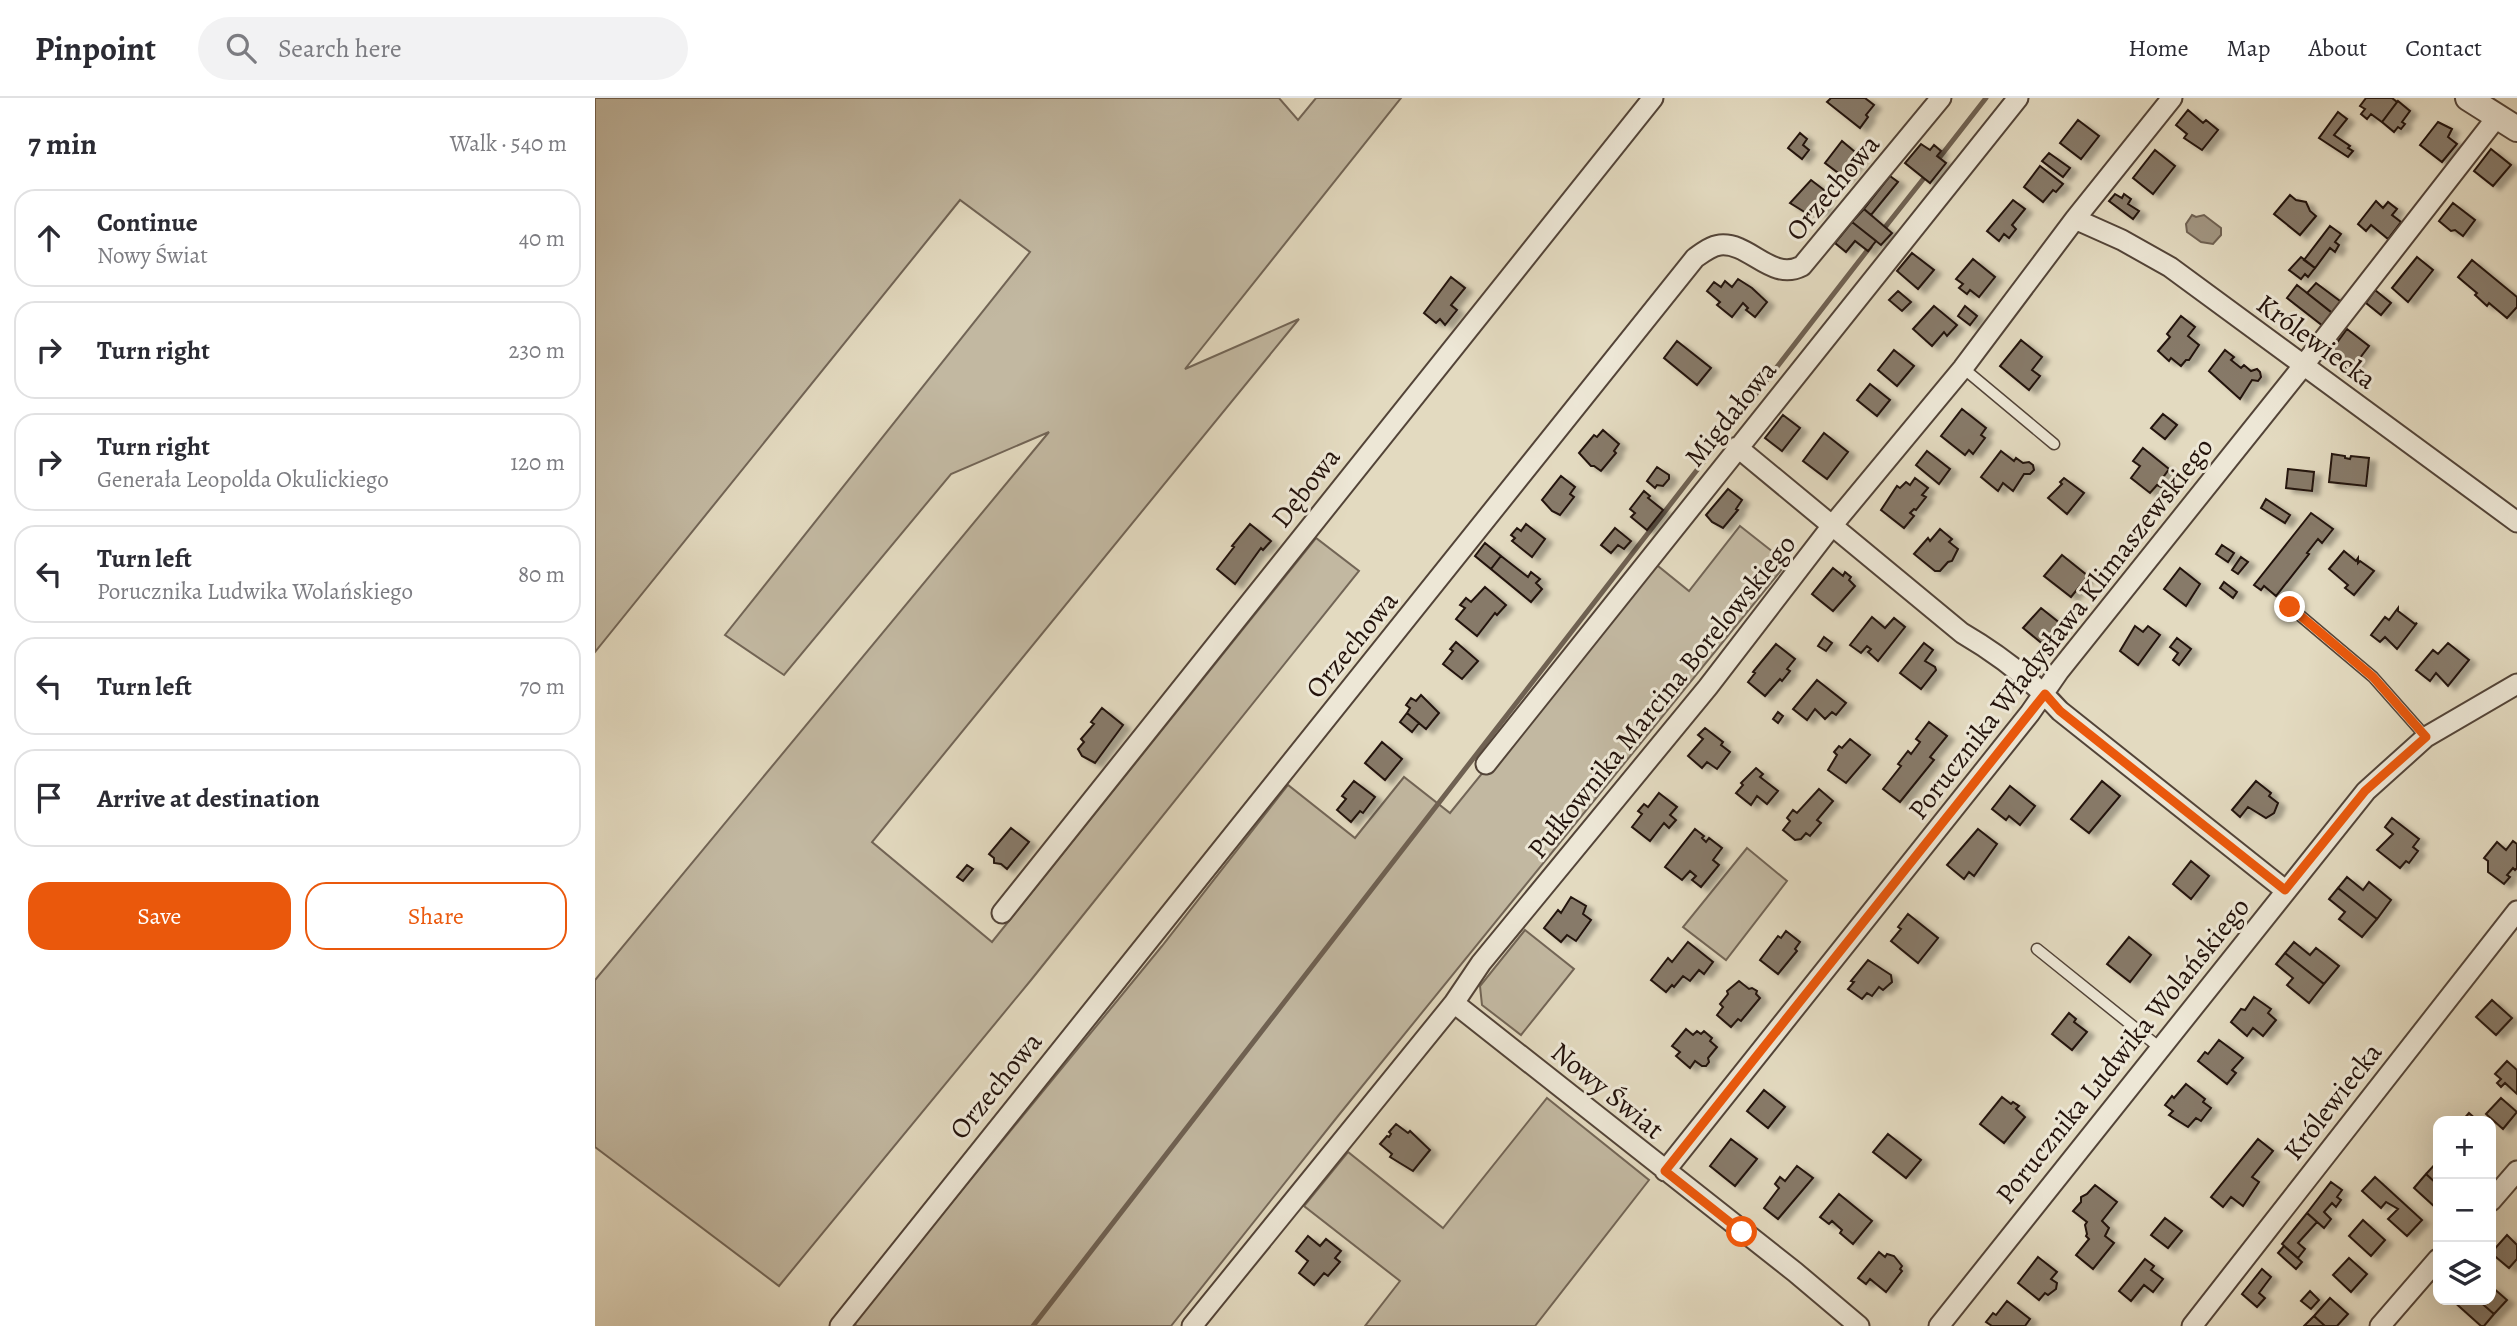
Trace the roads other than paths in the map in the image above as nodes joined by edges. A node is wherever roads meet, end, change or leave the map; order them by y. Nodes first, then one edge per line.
1 (1653, 98) edge
2 (1941, 98) edge
3 (2018, 98) edge
4 (2172, 98) edge
5 (2468, 98) edge
6 (2507, 123) edge
7 (2075, 219) junction
8 (2303, 366) junction
9 (1963, 368) junction
10 (2054, 444) dead end
11 (1737, 447) junction
12 (2517, 522) edge
13 (1831, 527) junction
14 (2290, 607) dead end
15 (2517, 684) edge
16 (2045, 694) junction
17 (2426, 737) junction
18 (1486, 764) dead end
19 (2285, 890) junction
20 (2517, 911) edge
21 (1002, 913) dead end
22 (2037, 949) dead end
23 (1454, 1003) junction
24 (2160, 1048) junction
25 (1665, 1171) junction
26 (2517, 1171) edge
27 (2496, 1194) edge
28 (2433, 1265) edge
29 (840, 1326) edge
30 (1192, 1326) edge
31 (1859, 1326) edge
32 (1939, 1326) edge
33 (2192, 1326) edge
34 (2380, 1326) edge

1 - 21 street, Dębowa
2 - 29 street, Orzechowa
3 - 11 street, Migdałowa
4 - 7 street, Pułkownika Marcina Borelowskiego
5 - 6 street
6 - 8 street, Porucznika Władysława Klimaszewskiego
7 - 8 street, Królewiecka
7 - 9 street, Pułkownika Marcina Borelowskiego
8 - 12 street, Królewiecka
8 - 16 street, Porucznika Władysława Klimaszewskiego
9 - 10 lane
9 - 13 street, Pułkownika Marcina Borelowskiego
11 - 13 street
11 - 18 street, Migdałowa
13 - 16 street
13 - 23 street, Pułkownika Marcina Borelowskiego
14 - 17 lane
15 - 17 street, Porucznika Ludwika Wolańskiego
16 - 19 street
16 - 25 street, Porucznika Władysława Klimaszewskiego
17 - 19 street, Porucznika Ludwika Wolańskiego
19 - 24 street, Porucznika Ludwika Wolańskiego
20 - 33 street, Królewiecka
22 - 24 lane
23 - 25 street, Nowy Świat
23 - 30 street, Pułkownika Marcina Borelowskiego
24 - 32 street, Porucznika Ludwika Wolańskiego
25 - 31 street, Nowy Świat
26 - 27 street
28 - 34 street

